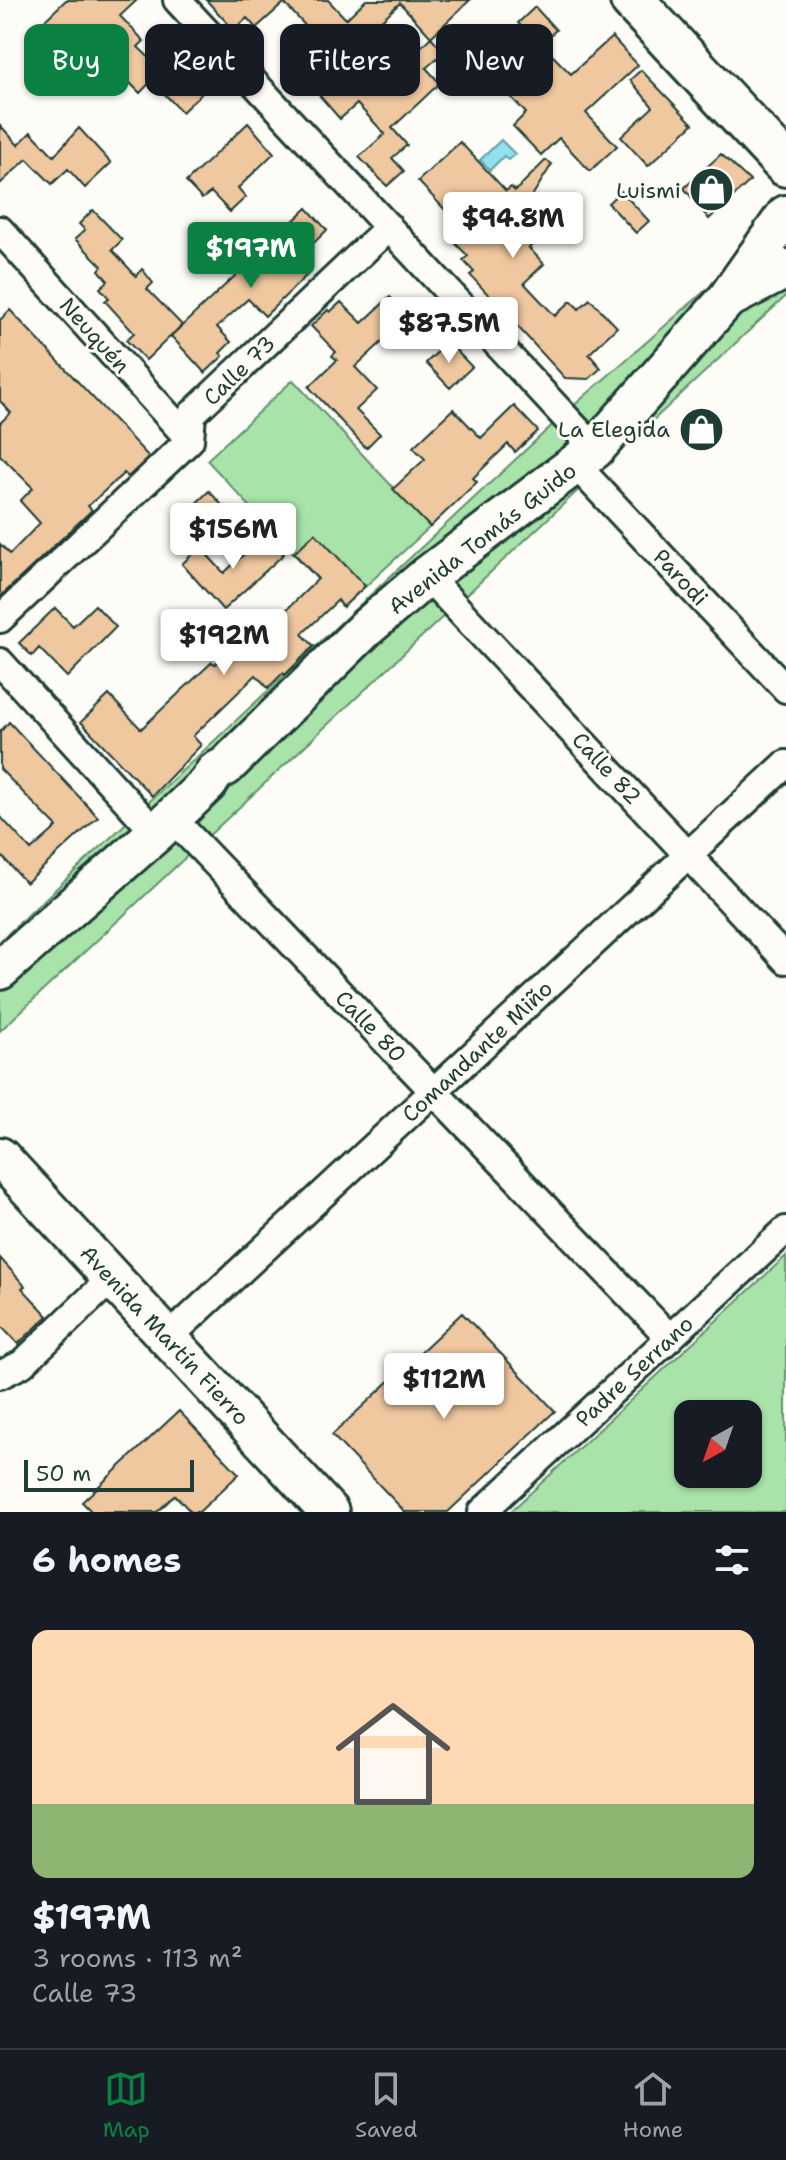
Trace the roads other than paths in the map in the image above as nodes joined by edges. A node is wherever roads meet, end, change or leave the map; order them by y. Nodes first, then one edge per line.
1 (177, 0) edge
2 (632, 0) edge
3 (786, 165) edge
4 (786, 215) edge
5 (389, 227) junction
6 (0, 230) edge
7 (786, 269) edge
8 (727, 299) junction
9 (190, 440) junction
10 (586, 457) junction
11 (427, 576) junction
12 (0, 619) edge
13 (0, 662) edge
14 (786, 689) edge
15 (786, 764) edge
16 (164, 825) junction
17 (688, 855) junction
18 (786, 960) edge
19 (2, 971) edge
20 (433, 1091) junction
21 (0, 1157) edge
22 (786, 1230) edge
23 (112, 1278) junction
24 (168, 1338) junction
25 (670, 1338) junction
26 (0, 1375) edge
27 (329, 1512) edge
28 (482, 1512) edge

1 - 5 street, Parodi
2 - 3 main road
4 - 8 main road, Avenida Tomás Guido
5 - 9 street, Calle 73
5 - 10 street, Parodi
6 - 9 street, Neuquén
7 - 8 main road, Avenida Tomás Guido
8 - 10 main road, Avenida Tomás Guido
9 - 12 street, Calle 73
10 - 11 main road, Avenida Tomás Guido
10 - 14 street, Parodi
11 - 16 main road, Avenida Tomás Guido
11 - 17 street, Calle 82
13 - 16 street, Calle 80
15 - 17 street, Comandante Miño
16 - 19 main road, Avenida Tomás Guido
16 - 20 street, Calle 80
17 - 18 street, Calle 82
17 - 20 street, Comandante Miño
20 - 24 street, Comandante Miño
20 - 25 street, Calle 80
21 - 23 main road, Avenida Martín Fierro
22 - 25 street, Padre Serrano
23 - 24 main road, Avenida Martín Fierro
23 - 26 street
24 - 27 main road, Avenida Martín Fierro
25 - 28 street, Padre Serrano

